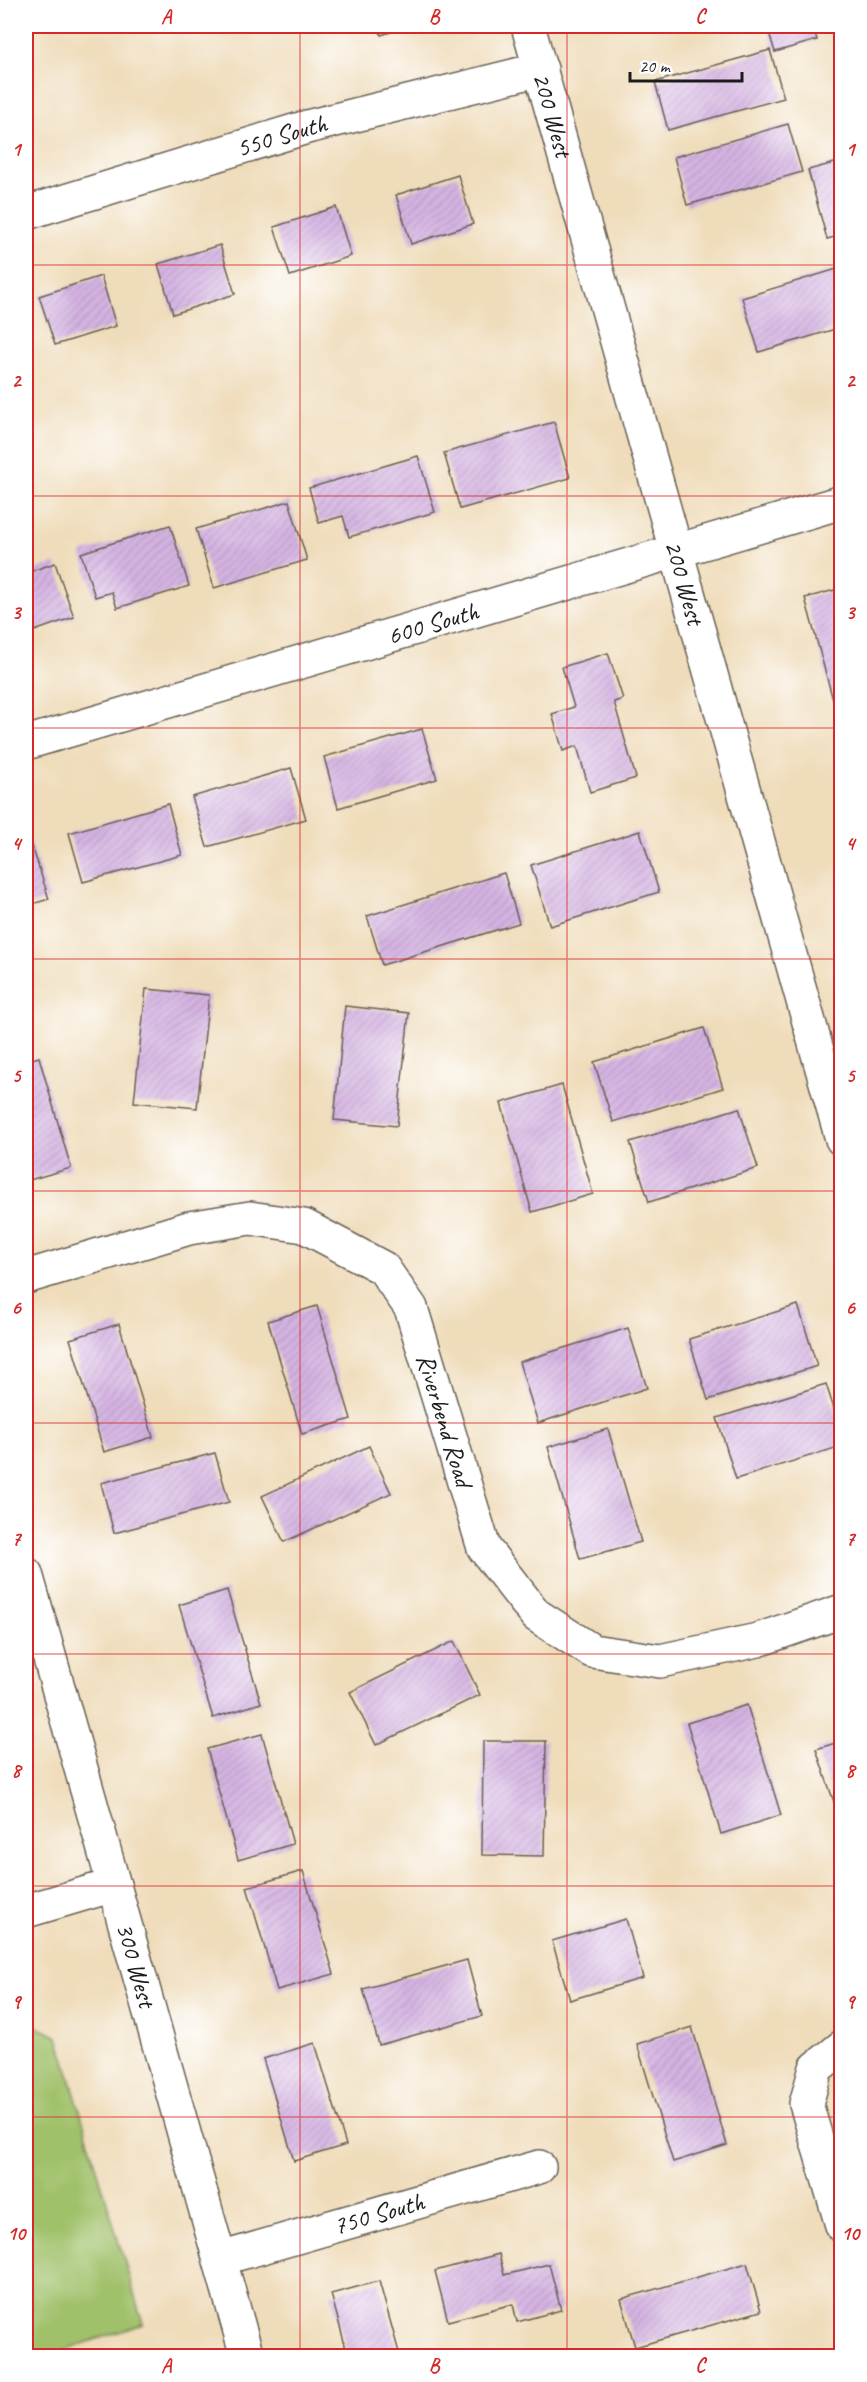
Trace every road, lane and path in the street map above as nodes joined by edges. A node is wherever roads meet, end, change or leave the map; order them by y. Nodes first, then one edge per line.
1 (528, 26) edge
2 (541, 69) junction
3 (26, 213) edge
4 (842, 502) edge
5 (676, 551) junction
6 (26, 742) edge
7 (842, 1139) edge
8 (26, 1277) edge
9 (26, 1574) edge
10 (842, 1611) edge
11 (114, 1885) junction
12 (26, 1911) edge
13 (842, 2048) edge
14 (539, 2167) dead end
15 (842, 2225) edge
16 (220, 2259) junction
17 (247, 2356) edge

1 - 2 street, 200 West
2 - 3 street, 550 South
2 - 5 street, 200 West
4 - 5 street, 600 South
5 - 6 street, 600 South
5 - 7 street, 200 West
8 - 10 street, Riverbend Road
9 - 11 street, 300 West
11 - 12 street
11 - 16 street, 300 West
13 - 15 street
14 - 16 street, 750 South
16 - 17 street, 300 West

